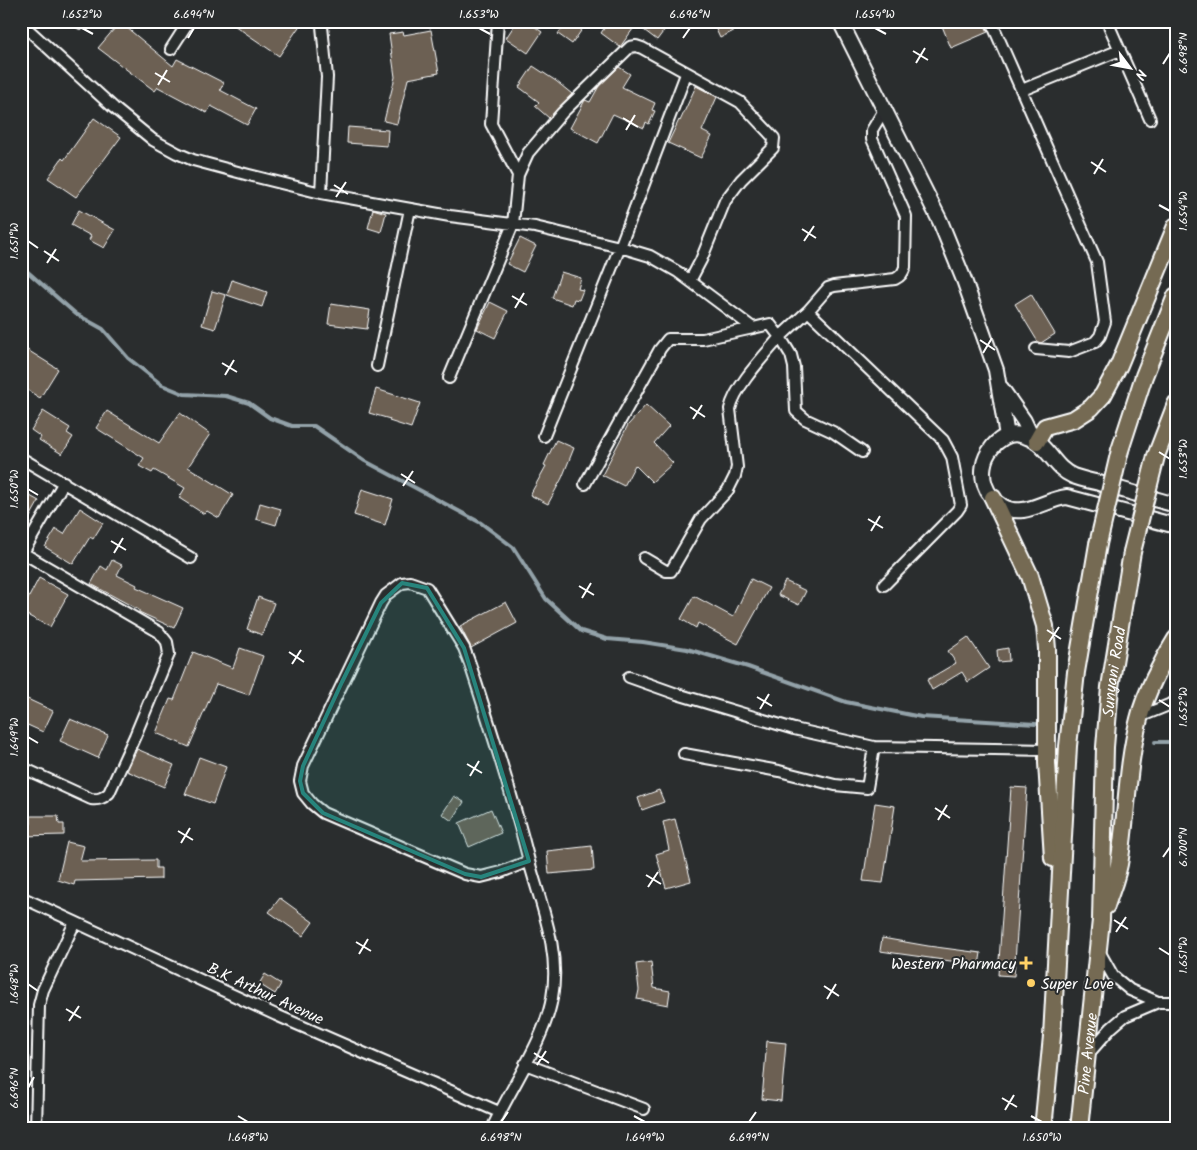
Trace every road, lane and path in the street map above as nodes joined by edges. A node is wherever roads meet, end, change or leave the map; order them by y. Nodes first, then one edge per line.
1 (189, 21) edge
2 (319, 21) edge
3 (498, 21) edge
4 (840, 21) edge
5 (992, 21) edge
6 (1107, 21) edge
7 (21, 23) edge
8 (171, 49) dead end
9 (1120, 50) junction
10 (686, 74) junction
11 (1022, 90) junction
12 (884, 110) junction
13 (1150, 119) dead end
14 (518, 175) junction
15 (321, 193) junction
16 (410, 210) junction
17 (513, 224) junction
18 (1176, 226) edge
19 (620, 247) junction
20 (690, 281) junction
21 (1176, 296) edge
22 (808, 311) junction
23 (753, 328) junction
24 (780, 336) junction
25 (1036, 350) dead end
26 (377, 366) dead end
27 (449, 378) dead end
28 (999, 386) junction
29 (1176, 404) edge
30 (544, 436) dead end
31 (1007, 436) junction
32 (1035, 440) junction
33 (862, 452) dead end
34 (21, 458) edge
35 (64, 482) junction
36 (585, 484) dead end
37 (993, 498) junction
38 (1176, 504) edge
39 (1176, 526) edge
40 (22, 554) edge
41 (192, 558) dead end
42 (644, 558) dead end
43 (884, 586) dead end
44 (1176, 640) edge
45 (629, 677) dead end
46 (1176, 702) edge
47 (1139, 717) junction
48 (874, 747) junction
49 (1048, 750) junction
50 (684, 754) dead end
51 (21, 767) edge
52 (529, 860) junction
53 (21, 897) edge
54 (1101, 920) junction
55 (75, 922) junction
56 (1057, 929) junction
57 (1098, 948) junction
58 (1158, 1002) junction
59 (1176, 1002) edge
60 (1088, 1054) junction
61 (525, 1064) junction
62 (644, 1109) dead end
63 (499, 1112) junction
64 (36, 1129) edge
65 (492, 1129) edge
66 (1043, 1129) edge
67 (1078, 1129) edge

1 - 8 street
2 - 15 street
3 - 14 street
4 - 12 street
5 - 11 street
6 - 9 street
7 - 15 street
9 - 11 street
9 - 13 street
10 - 14 street
10 - 19 street
10 - 20 street
11 - 25 street
12 - 22 street
12 - 28 street
14 - 17 street
15 - 16 street
16 - 17 street
16 - 26 street
17 - 19 street
17 - 27 street
18 - 32 main road
19 - 20 street
19 - 30 street
20 - 23 street
21 - 56 main road, bridge
22 - 24 street
22 - 43 street
23 - 24 street
23 - 36 street
24 - 33 street
24 - 42 street
28 - 31 street
28 - 32 street
29 - 54 main road, Sunyani Road, bridge
31 - 32 street
31 - 37 street
32 - 38 street
34 - 35 street
35 - 40 street
35 - 41 street
37 - 39 street
37 - 49 main road
40 - 51 street
44 - 47 main road
45 - 48 street
46 - 47 street
47 - 54 main road
48 - 49 street
48 - 50 street
49 - 56 main road
52 - 52 street
52 - 61 street
53 - 55 street, B.K Arthur Avenue
54 - 57 main road, Sunyani Road
55 - 63 street, B.K Arthur Avenue
55 - 64 street
56 - 66 main road
57 - 58 street
57 - 60 main road, Pine Avenue
58 - 59 street
58 - 60 street
60 - 67 main road, Pine Avenue
61 - 62 street
61 - 63 street
63 - 65 street

